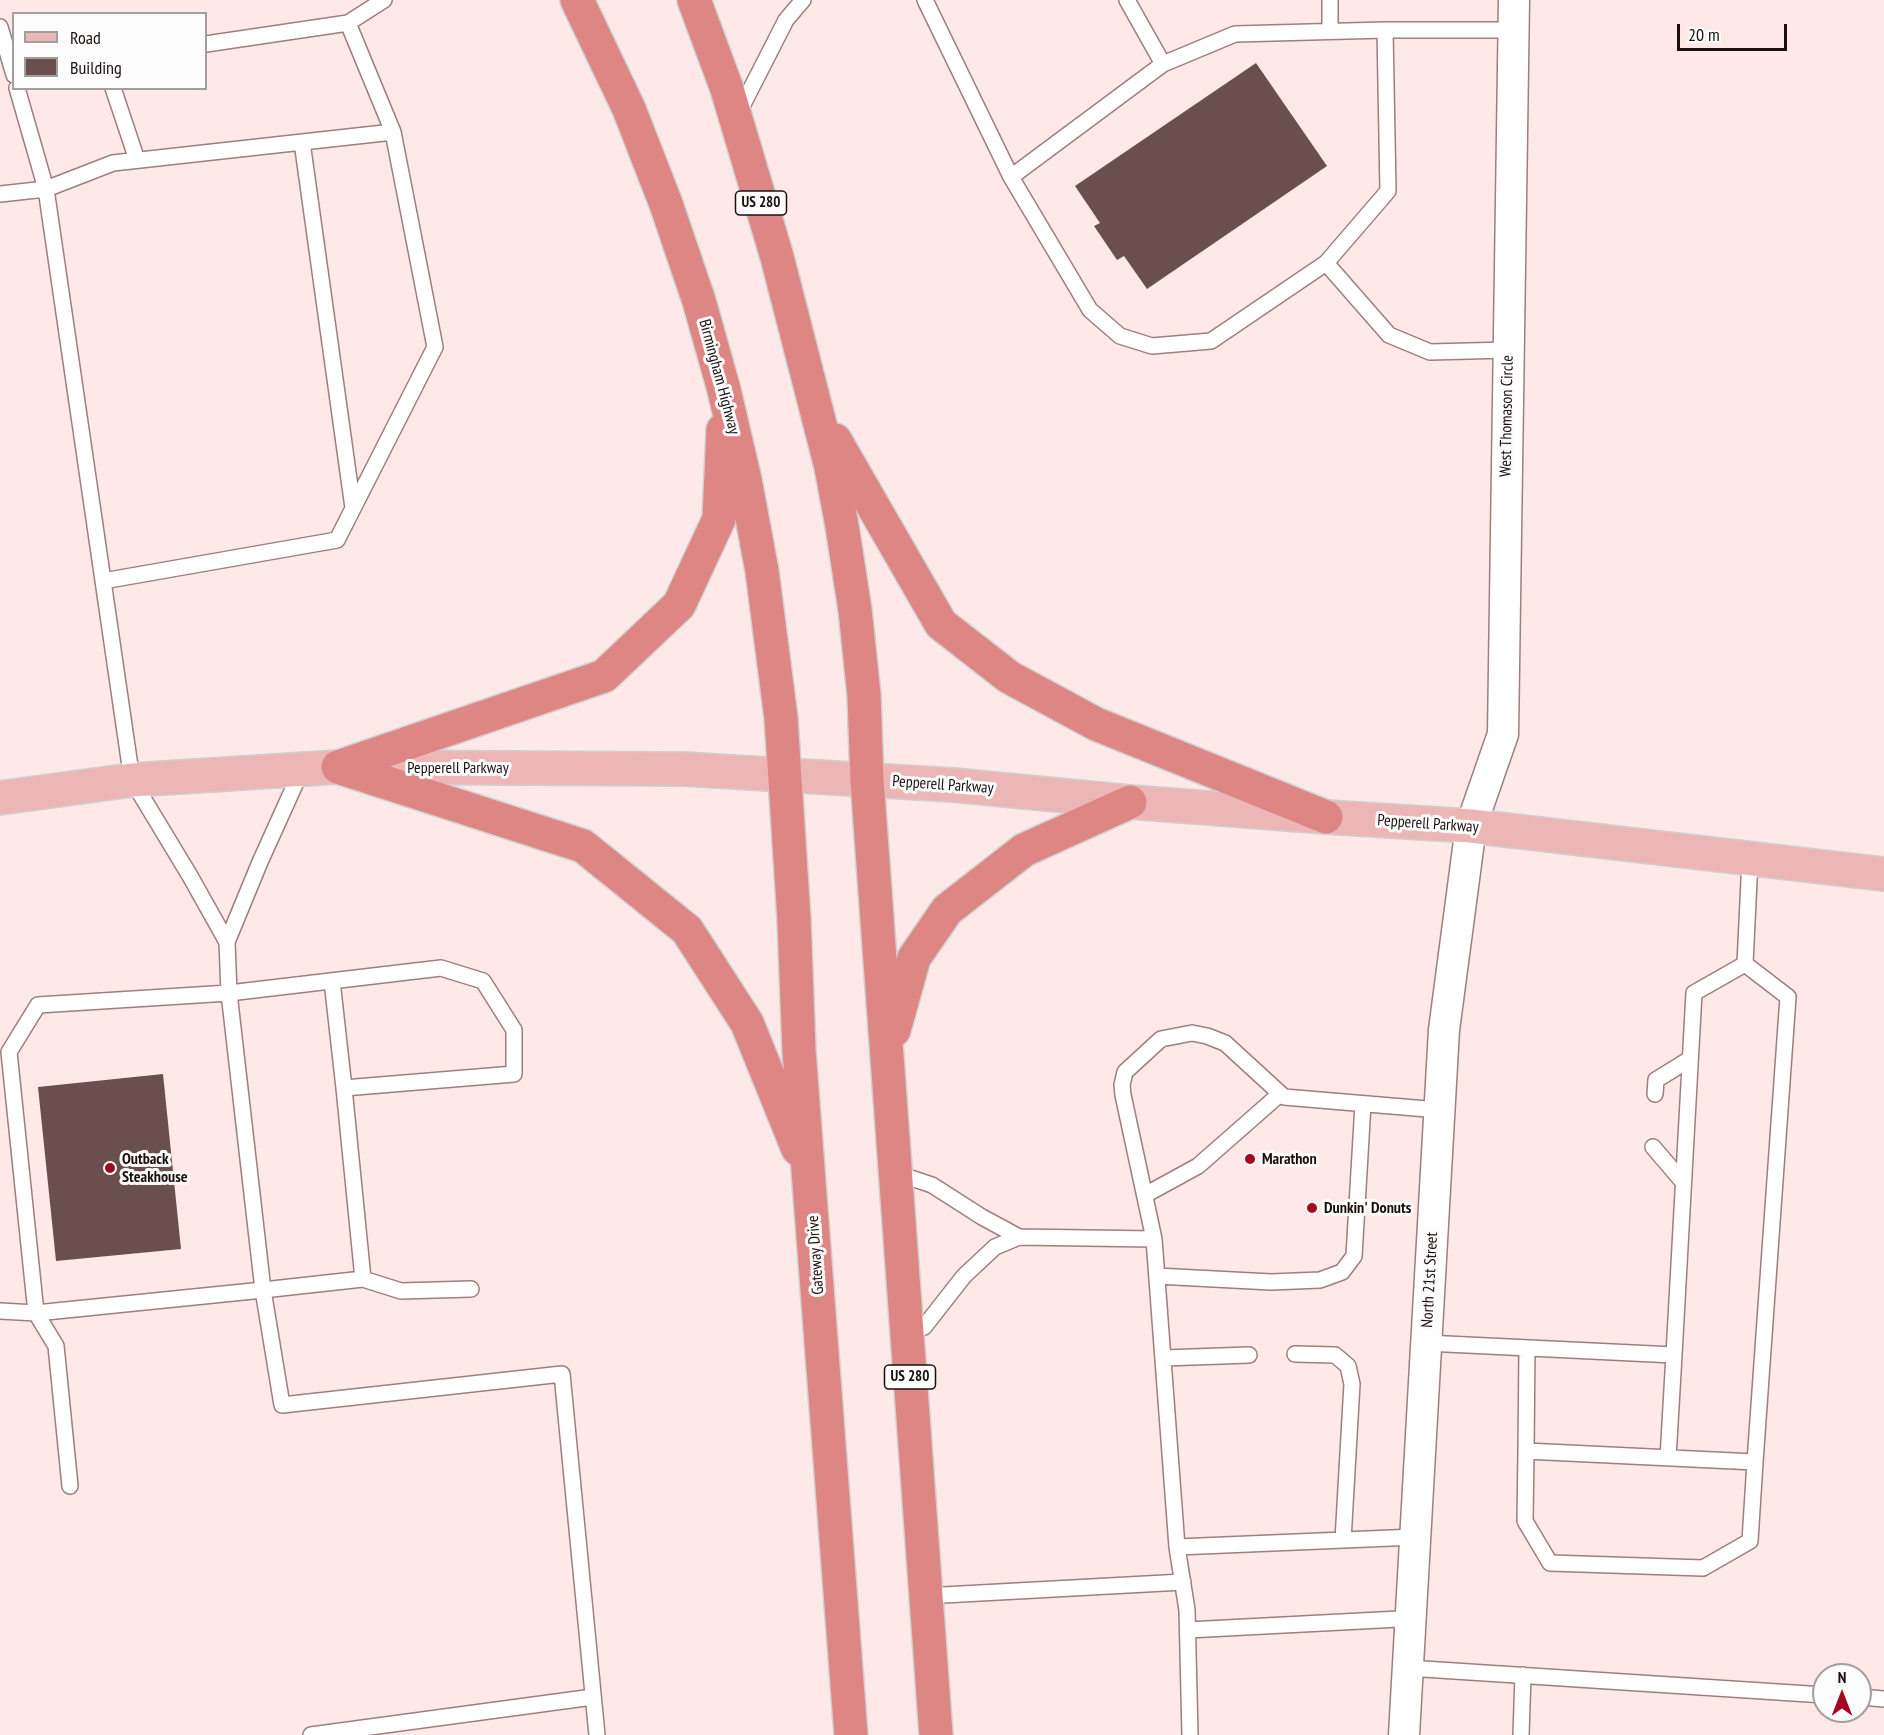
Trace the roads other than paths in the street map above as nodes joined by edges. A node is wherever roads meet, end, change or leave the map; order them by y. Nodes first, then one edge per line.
1 (384, 0) edge
2 (577, 0) edge
3 (694, 0) edge
4 (803, 0) edge
5 (925, 0) edge
6 (1127, 0) edge
7 (1330, 0) edge
8 (1514, 0) edge
9 (348, 23) junction
10 (0, 27) edge
11 (1385, 30) junction
12 (1514, 30) junction
13 (1330, 31) junction
14 (207, 44) edge
15 (1162, 64) junction
16 (12, 68) edge
17 (18, 90) edge
18 (114, 90) edge
19 (736, 119) junction
20 (393, 132) junction
21 (302, 142) junction
22 (137, 160) junction
23 (1011, 177) junction
24 (46, 189) junction
25 (0, 194) edge
26 (1326, 263) junction
27 (1508, 350) junction
28 (724, 390) junction
29 (817, 409) junction
30 (353, 508) junction
31 (103, 580) junction
32 (338, 767) junction
33 (302, 769) junction
34 (785, 775) junction
35 (132, 780) junction
36 (867, 780) junction
37 (0, 798) edge
38 (1130, 802) junction
39 (1326, 817) junction
40 (1471, 826) junction
41 (1750, 859) junction
42 (1884, 874) edge
43 (227, 942) junction
44 (1745, 964) junction
45 (332, 981) junction
46 (230, 993) junction
47 (888, 1052) junction
48 (1690, 1059) junction
49 (344, 1088) junction
50 (1280, 1094) junction
51 (1655, 1094) dead end
52 (1363, 1104) junction
53 (1439, 1110) junction
54 (1653, 1147) dead end
55 (897, 1179) junction
56 (810, 1180) junction
57 (1683, 1182) junction
58 (1144, 1195) junction
59 (1019, 1237) junction
60 (1154, 1239) junction
61 (1157, 1276) junction
62 (363, 1280) junction
63 (471, 1289) dead end
64 (263, 1290) junction
65 (0, 1311) edge
66 (36, 1313) junction
67 (907, 1332) junction
68 (1426, 1343) junction
69 (1527, 1348) junction
70 (1295, 1353) dead end
71 (1249, 1355) dead end
72 (1674, 1355) junction
73 (1164, 1358) junction
74 (1526, 1451) junction
75 (1668, 1458) junction
76 (1755, 1462) junction
77 (70, 1486) dead end
78 (1415, 1537) junction
79 (1343, 1540) junction
80 (1178, 1547) junction
81 (1183, 1582) junction
82 (925, 1596) junction
83 (1411, 1620) junction
84 (1188, 1630) junction
85 (1408, 1668) junction
86 (1523, 1675) junction
87 (1812, 1694) edge
88 (593, 1697) junction
89 (311, 1735) edge
90 (597, 1735) edge
91 (851, 1735) edge
92 (936, 1735) edge
93 (1190, 1735) edge
94 (1404, 1735) edge
95 (1521, 1735) edge

1 - 9 lane
2 - 28 highway, Birmingham Highway
3 - 19 highway, US 280
4 - 19 lane
5 - 23 lane
6 - 15 lane
7 - 13 lane
8 - 12 street, West Thomason Circle
9 - 14 lane
9 - 20 lane
10 - 16 lane
11 - 12 lane
11 - 13 lane
11 - 26 lane
12 - 27 street, West Thomason Circle
13 - 15 lane
15 - 23 lane
17 - 24 lane
18 - 22 lane
19 - 29 highway, US 280
20 - 21 lane
20 - 30 lane
21 - 22 lane
21 - 30 lane
22 - 24 lane
23 - 26 lane
24 - 25 lane
24 - 31 lane
26 - 27 lane
27 - 40 street, West Thomason Circle
28 - 32 highway
28 - 34 highway, Birmingham Highway
29 - 36 highway, US 280
29 - 39 highway
30 - 31 lane
31 - 35 lane
32 - 33 main road, Pepperell Parkway
32 - 34 main road, Pepperell Parkway
32 - 56 highway
33 - 35 main road, Pepperell Parkway
33 - 43 lane
34 - 36 main road, Pepperell Parkway
34 - 56 highway, Gateway Drive
35 - 37 main road, Pepperell Parkway
35 - 43 lane
36 - 38 main road, Pepperell Parkway
36 - 47 highway, US 280
38 - 39 main road, Pepperell Parkway
38 - 47 highway
39 - 40 main road, Pepperell Parkway
40 - 41 main road, Pepperell Parkway
40 - 53 street, North 21st Street
41 - 42 main road, Pepperell Parkway
41 - 44 lane
43 - 46 lane
44 - 48 lane
44 - 76 lane
45 - 46 lane
45 - 49 lane
45 - 49 lane
46 - 64 lane
46 - 66 lane
47 - 55 highway, US 280
48 - 51 lane
48 - 57 lane
49 - 62 lane
50 - 52 lane
50 - 58 lane
50 - 58 lane
52 - 53 lane
52 - 61 lane
53 - 68 street, North 21st Street
54 - 57 lane
55 - 59 lane
55 - 67 highway, US 280
56 - 91 highway, Gateway Drive
57 - 72 lane
58 - 60 lane
59 - 60 lane
59 - 67 lane
60 - 61 lane
61 - 73 lane
62 - 63 lane
62 - 64 lane
64 - 66 lane
64 - 88 lane
65 - 66 lane
66 - 77 lane
67 - 82 highway, US 280
68 - 69 lane
68 - 78 street, North 21st Street
69 - 72 lane
69 - 74 lane
70 - 79 lane
71 - 73 lane
72 - 75 lane
73 - 80 lane
74 - 75 lane
74 - 76 lane
75 - 76 lane
78 - 79 lane
78 - 83 street, North 21st Street
79 - 80 lane
80 - 81 lane
81 - 82 lane
81 - 84 lane
82 - 92 highway, US 280
83 - 84 lane
83 - 85 street, North 21st Street
84 - 93 lane
85 - 86 lane
85 - 94 street, North 21st Street
86 - 87 lane
86 - 95 lane
88 - 89 lane
88 - 90 lane

